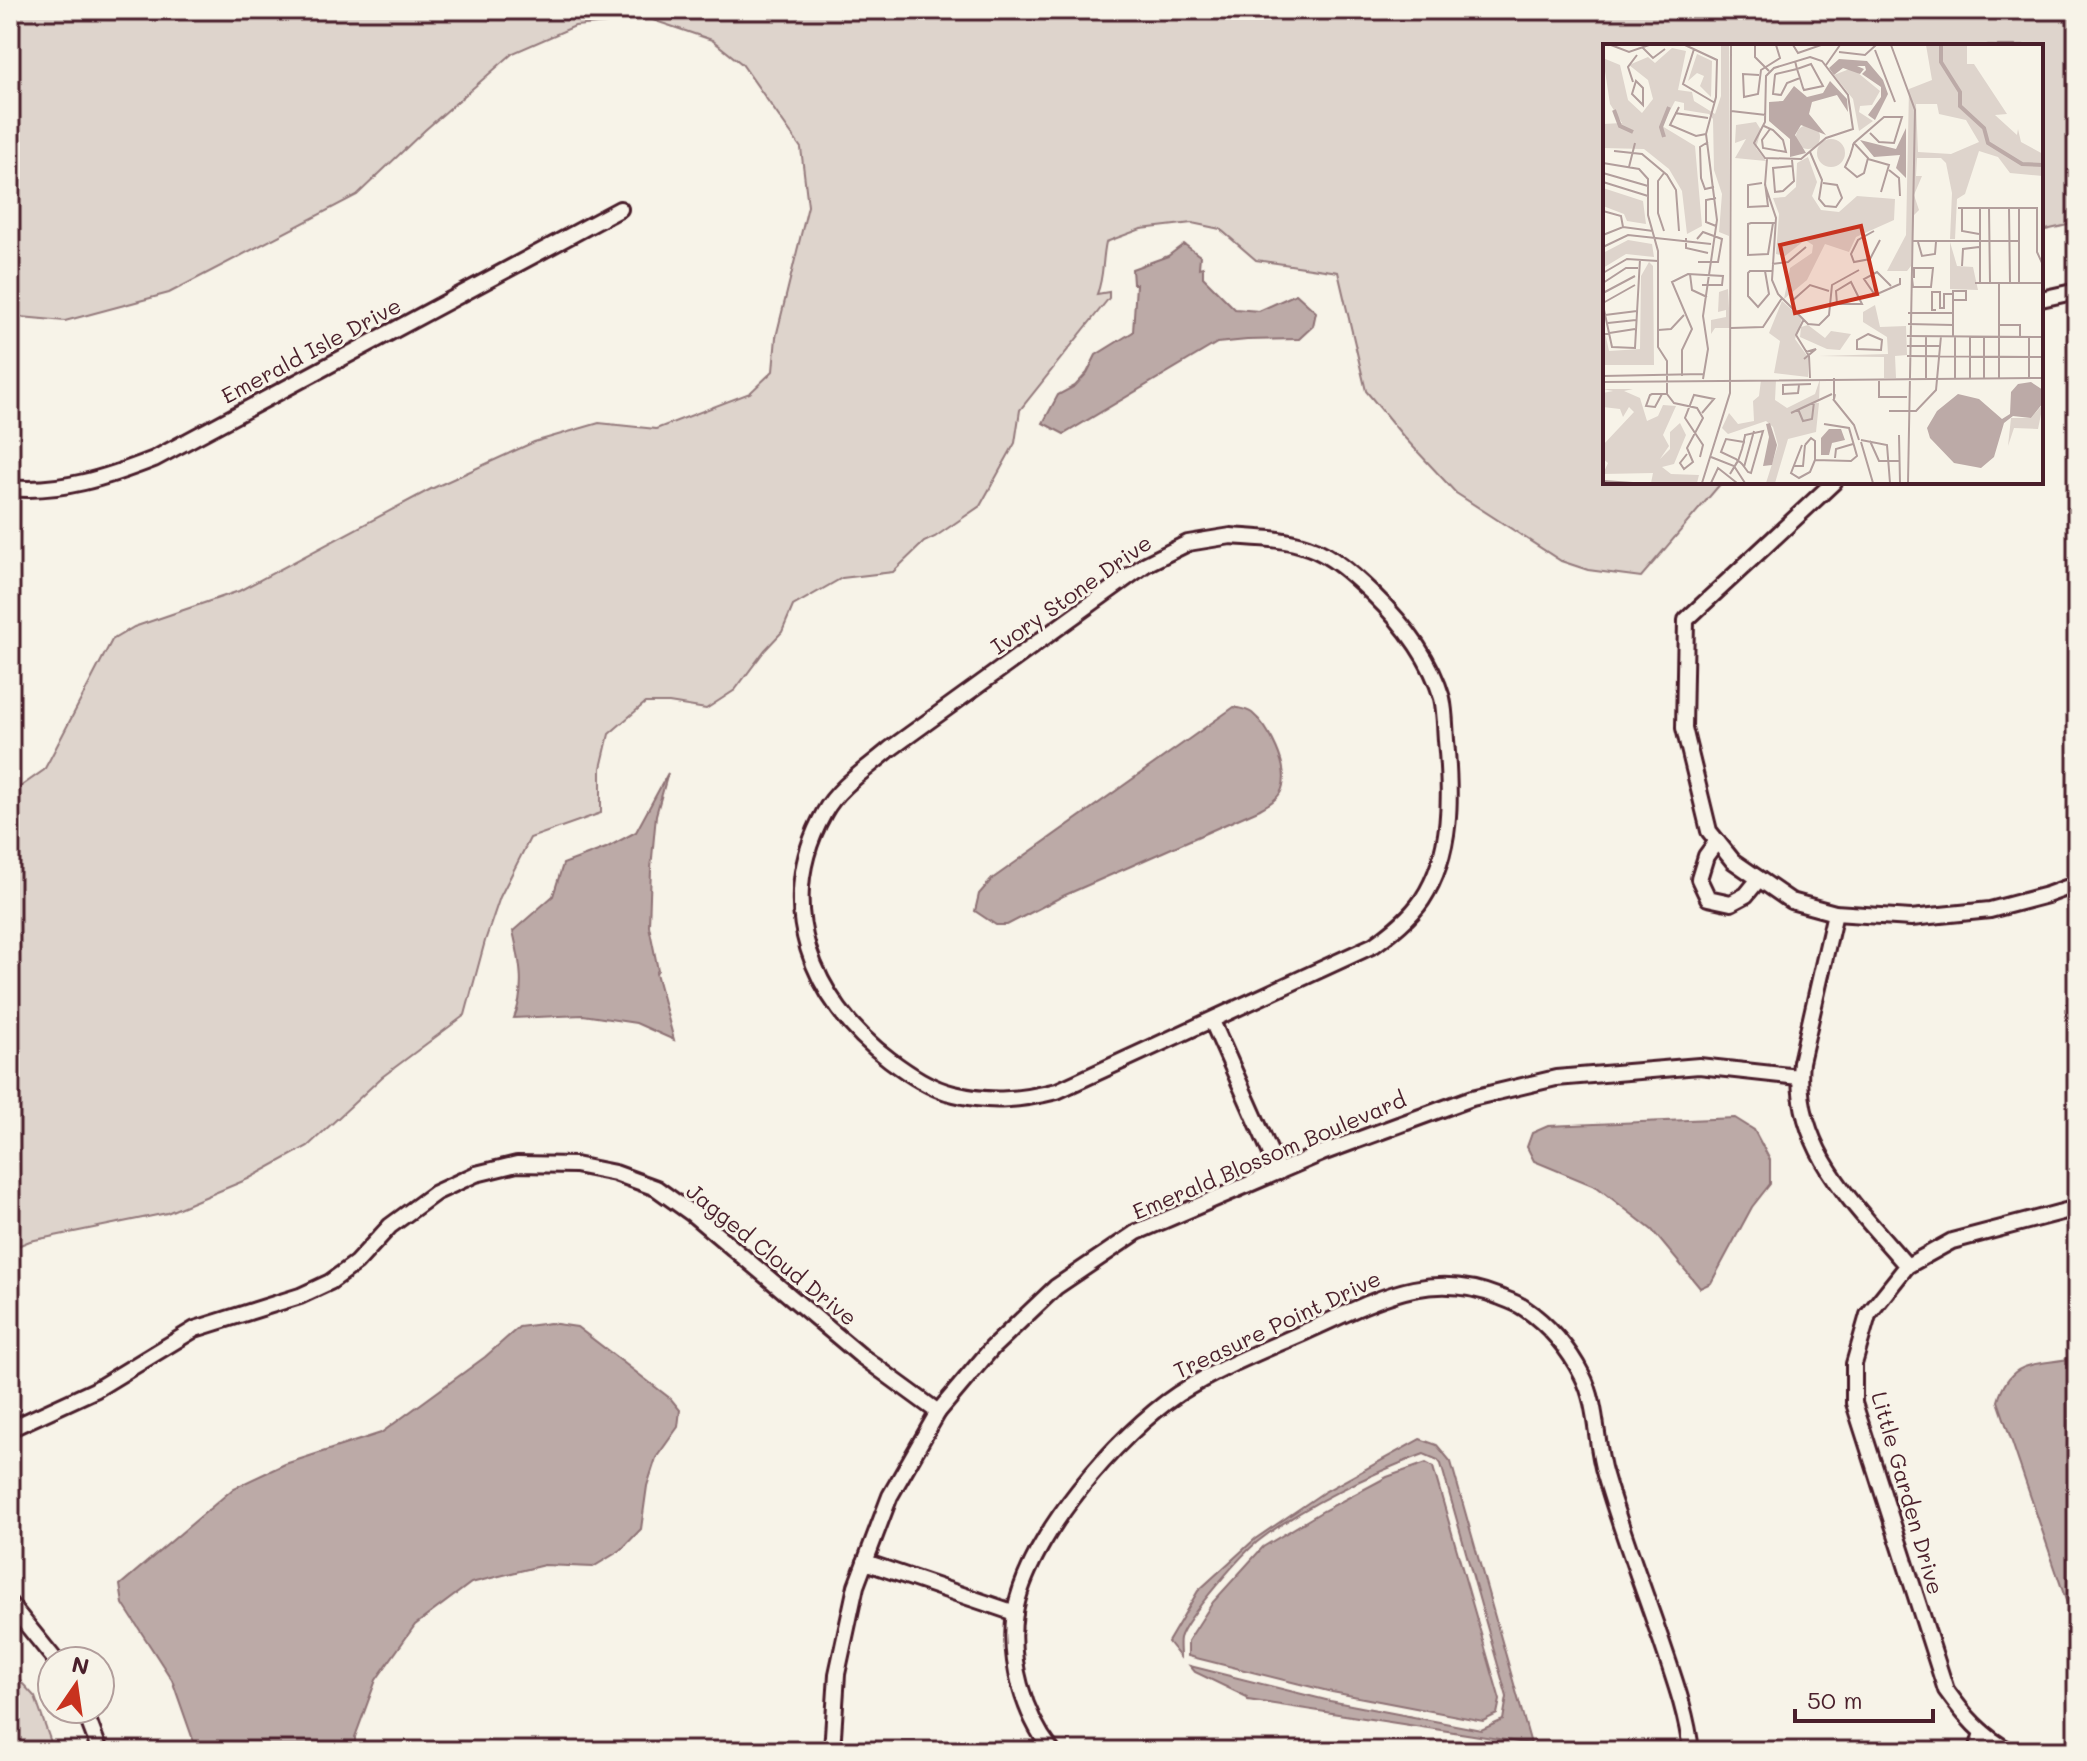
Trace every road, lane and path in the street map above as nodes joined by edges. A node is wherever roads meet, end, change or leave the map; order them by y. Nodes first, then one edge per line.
1 (620, 209) dead end
2 (2077, 291) edge
3 (2043, 299) edge
4 (1832, 484) edge
5 (10, 488) edge
6 (1717, 841) junction
7 (1759, 879) junction
8 (2077, 884) edge
9 (1835, 913) junction
10 (1212, 1021) junction
11 (1799, 1077) junction
12 (1279, 1172) junction
13 (2077, 1208) edge
14 (1907, 1266) junction
15 (938, 1412) junction
16 (10, 1429) edge
17 (865, 1562) junction
18 (10, 1604) edge
19 (1015, 1613) junction
20 (44, 1645) edge
21 (90, 1725) edge
22 (1982, 1732) junction
23 (100, 1751) edge
24 (832, 1751) edge
25 (1052, 1751) edge
26 (1691, 1751) edge
27 (1977, 1751) edge
28 (2010, 1751) edge

1 - 5 street, Emerald Isle Drive
2 - 3 street
4 - 6 street
6 - 7 street
6 - 7 street
7 - 9 street
8 - 9 street
9 - 11 street
10 - 10 street, Ivory Stone Drive
10 - 12 street
11 - 12 street, Emerald Blossom Boulevard
11 - 14 street
12 - 15 street, Emerald Blossom Boulevard
13 - 14 street, Little Garden Drive
14 - 22 street, Little Garden Drive
15 - 16 street, Jagged Cloud Drive
15 - 17 street, Emerald Blossom Boulevard
17 - 19 street
17 - 24 street, Emerald Blossom Boulevard
18 - 20 street
19 - 25 street, Treasure Point Drive
19 - 26 street, Treasure Point Drive
21 - 23 street
22 - 27 street
22 - 28 street, Little Garden Drive

